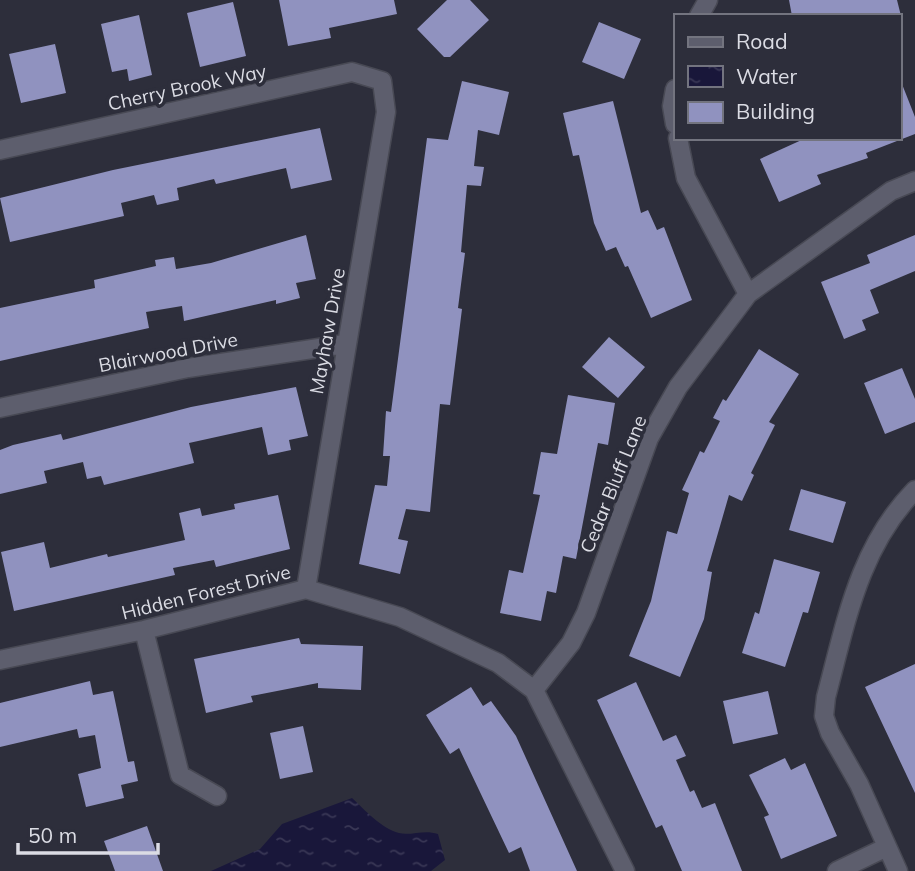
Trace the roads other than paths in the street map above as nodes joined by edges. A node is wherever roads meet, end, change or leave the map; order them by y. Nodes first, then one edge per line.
1 (382, 81) joint
2 (674, 95) edge
3 (674, 118) edge
4 (678, 140) edge
5 (0, 150) edge
6 (915, 181) edge
7 (748, 294) junction
8 (345, 344) junction
9 (0, 408) edge
10 (915, 490) edge
11 (306, 589) junction
12 (144, 630) junction
13 (0, 660) edge
14 (534, 690) junction
15 (217, 796) dead end
16 (887, 847) junction
17 (625, 871) edge
18 (837, 871) edge
19 (898, 871) edge

1 - 5 street, Cherry Brook Way
1 - 8 street, Mayhaw Drive
2 - 3 street
4 - 7 street
6 - 7 street, Cedar Bluff Lane
7 - 14 street, Cedar Bluff Lane
8 - 9 street, Blairwood Drive
8 - 11 street, Mayhaw Drive
10 - 16 street
11 - 12 street, Hidden Forest Drive
11 - 14 street, Hidden Forest Drive
12 - 13 street, Hidden Forest Drive
12 - 15 street
14 - 17 street, Hidden Forest Drive
16 - 18 street
16 - 19 street

